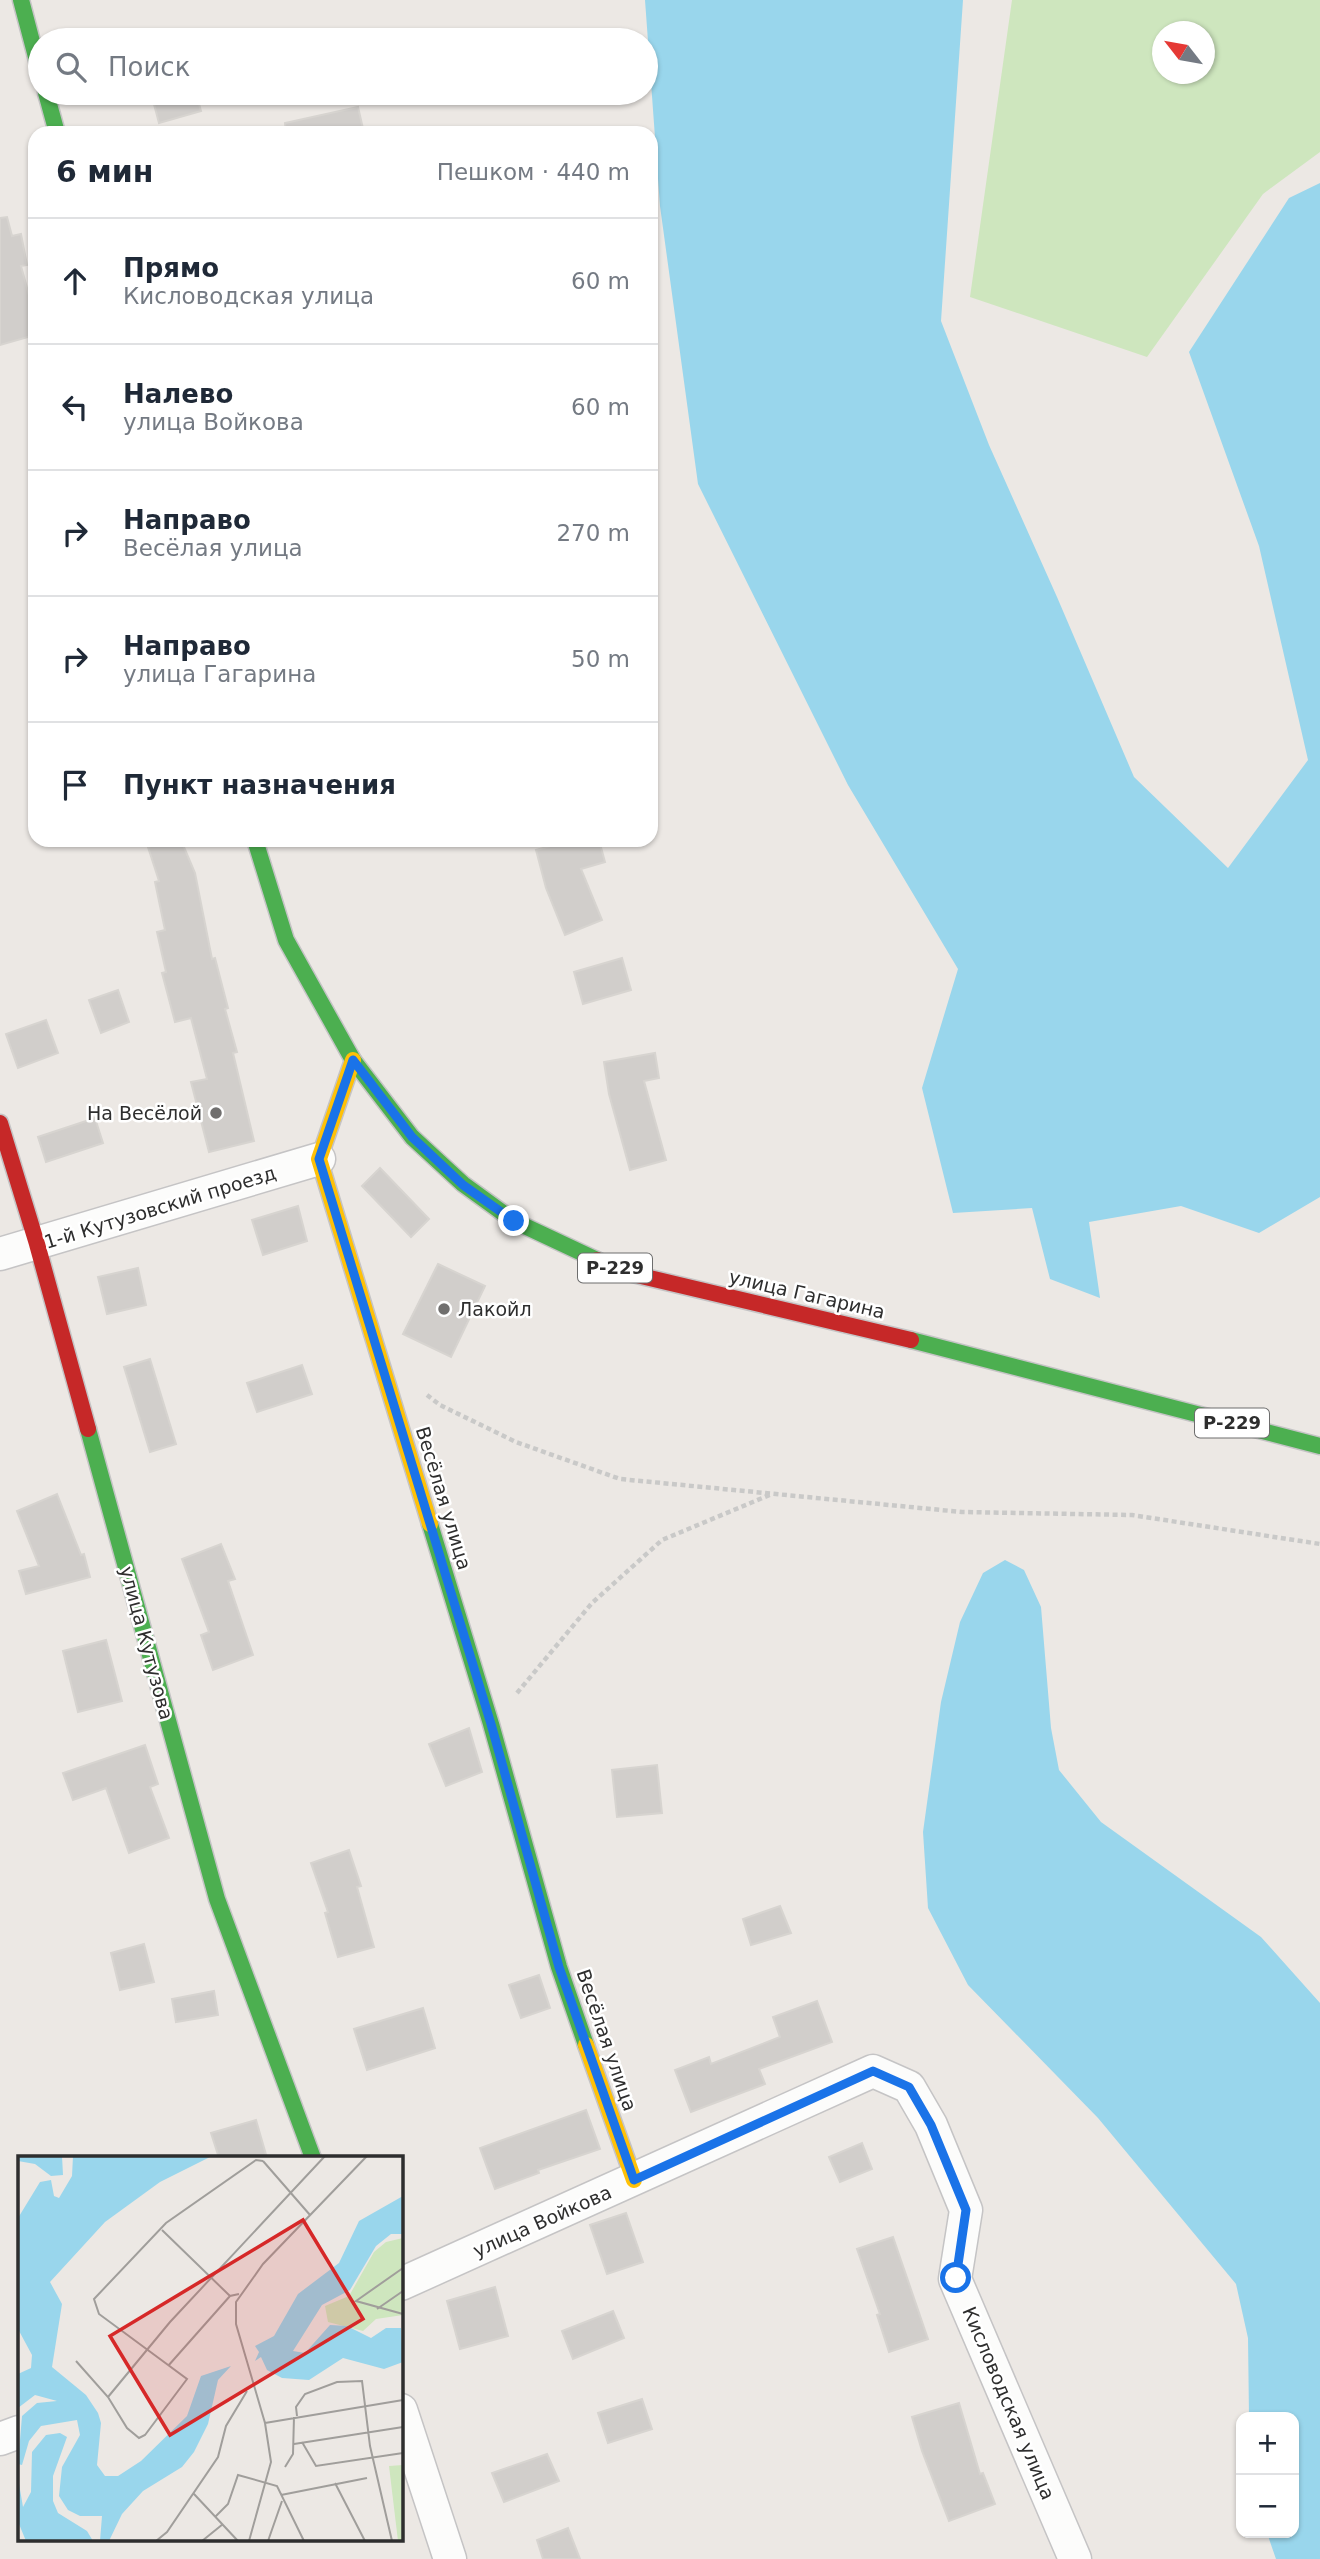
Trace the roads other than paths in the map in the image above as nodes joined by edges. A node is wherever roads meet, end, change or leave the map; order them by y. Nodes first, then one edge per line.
1 (21, 0) edge
2 (28, 28) edge
3 (49, 105) edge
4 (55, 126) edge
5 (257, 847) edge
6 (353, 1060) junction
7 (0, 1123) edge
8 (319, 1159) junction
9 (37, 1244) junction
10 (0, 1254) edge
11 (1320, 1446) edge
12 (873, 2071) joint
13 (312, 2156) edge
14 (634, 2180) junction
15 (402, 2284) edge
16 (402, 2413) edge
17 (18, 2432) edge
18 (0, 2440) edge
19 (450, 2559) edge
20 (1075, 2559) edge

1 - 2 street
3 - 4 street
5 - 6 street, Р-229
6 - 8 street
6 - 11 street, улица Гагарина / Р-229
7 - 9 street, улица Кутузова
8 - 9 street, 1-й Кутузовский проезд
8 - 14 street, Весёлая улица
9 - 10 street, 1-й Кутузовский проезд
9 - 13 street, улица Кутузова
12 - 14 street, улица Войкова
12 - 20 street, Кисловодская улица
14 - 15 street, улица Войкова
16 - 19 street
17 - 18 street

